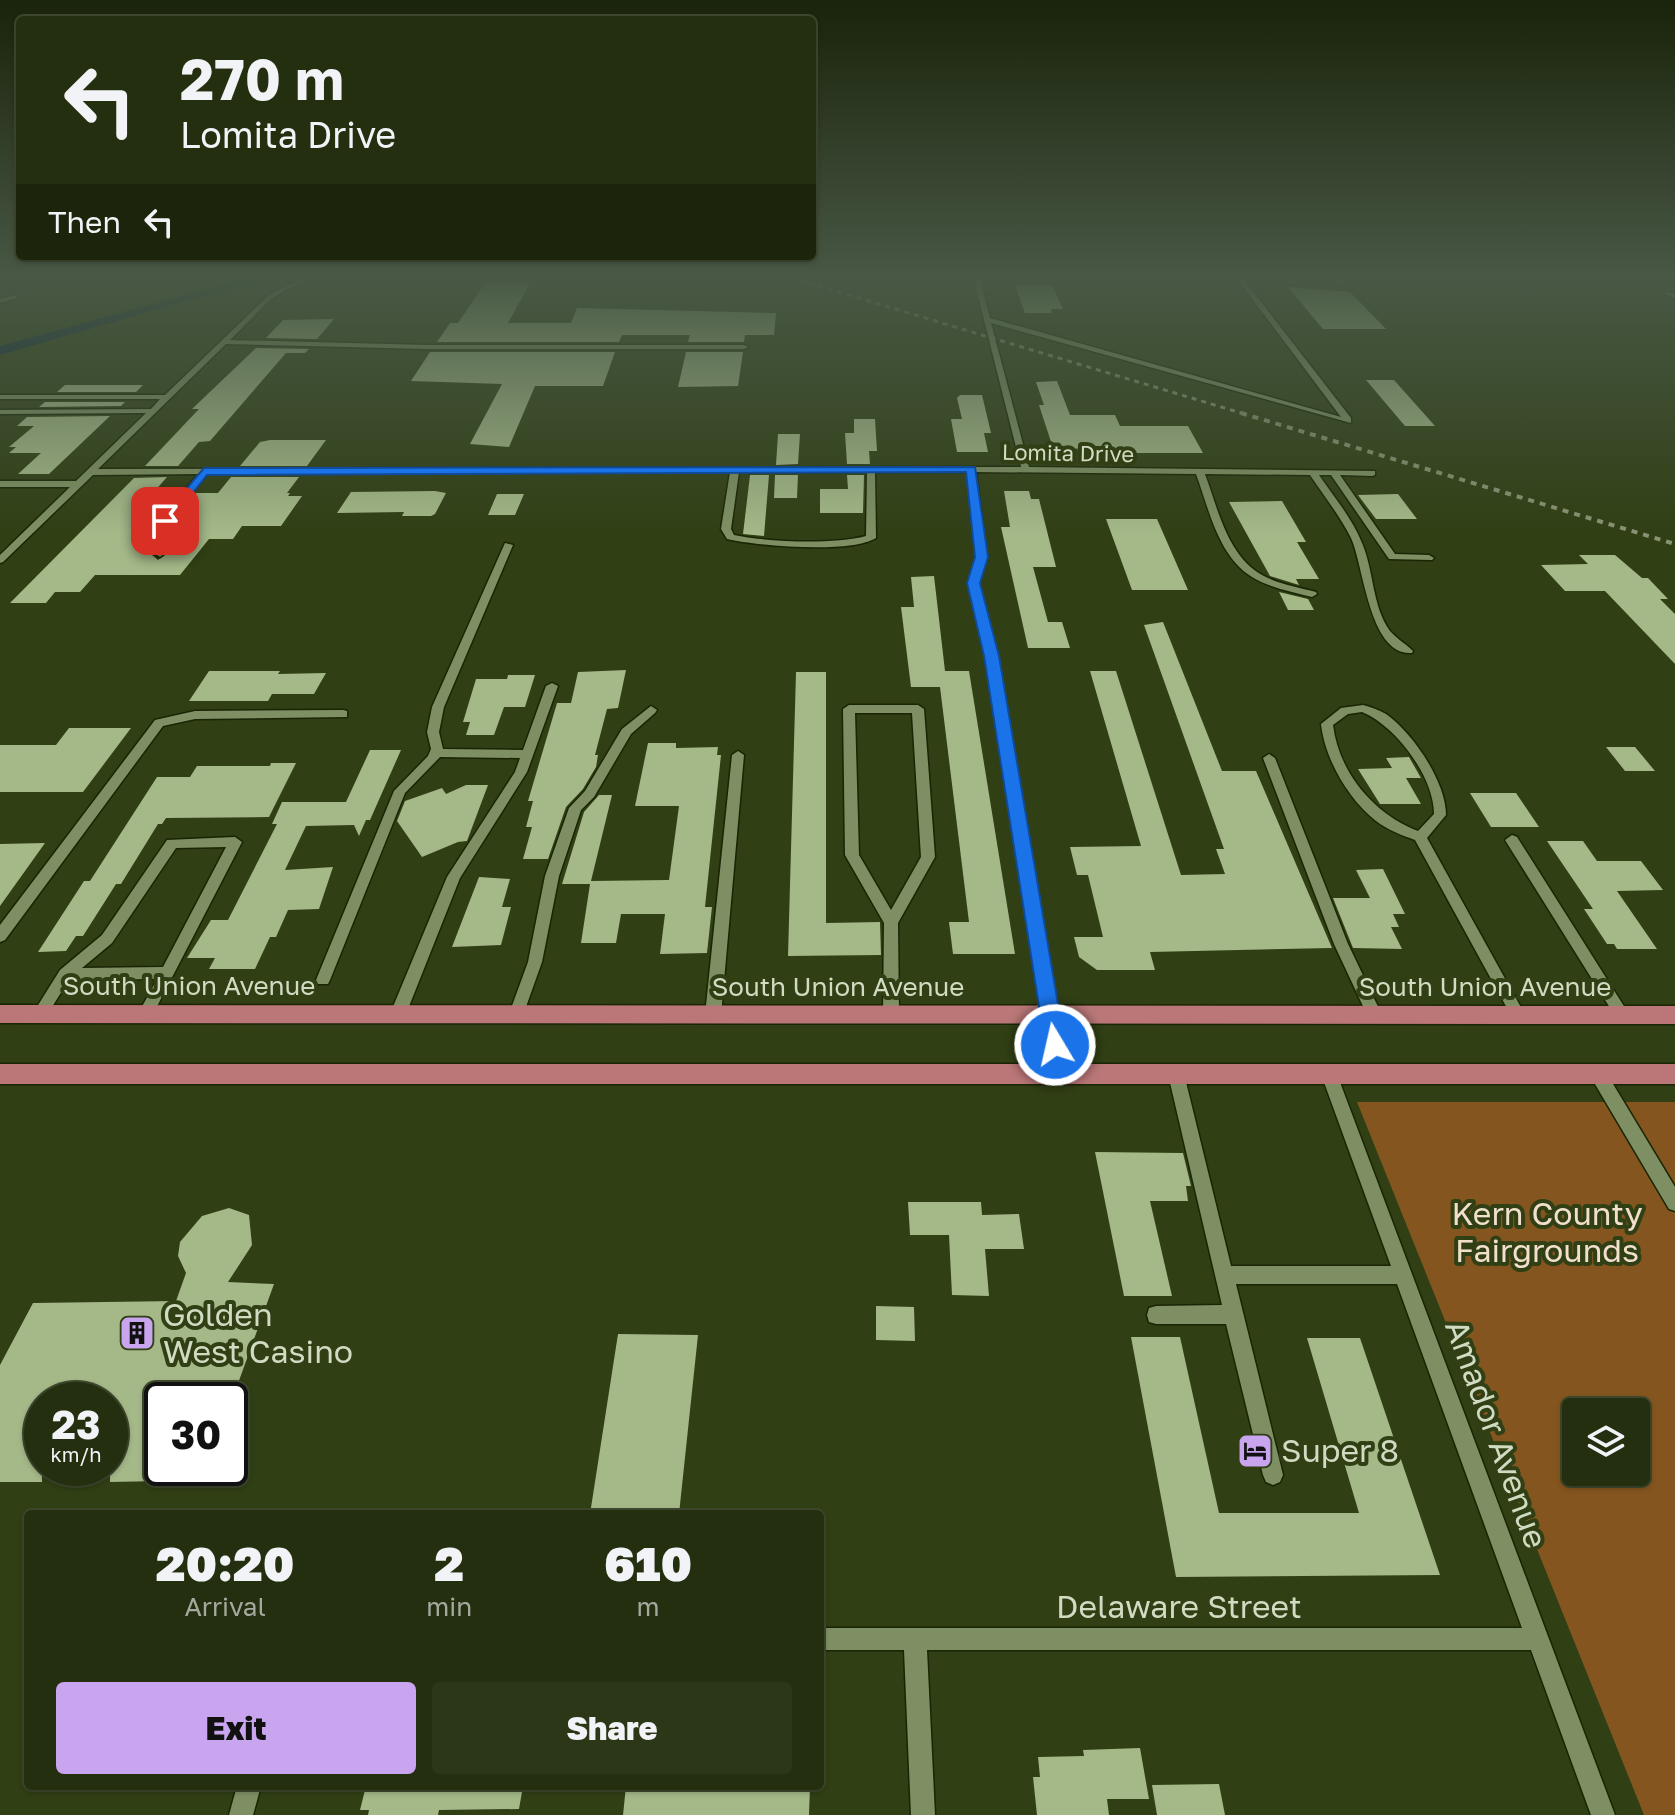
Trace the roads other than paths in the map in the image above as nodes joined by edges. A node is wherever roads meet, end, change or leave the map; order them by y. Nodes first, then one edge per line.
1 (202, 365) edge
2 (997, 365) edge
3 (1148, 365) edge
4 (1305, 365) edge
5 (0, 397) edge
6 (13, 397) junction
7 (50, 397) junction
8 (169, 397) junction
9 (0, 410) edge
10 (32, 411) junction
11 (154, 411) junction
12 (871, 469) junction
13 (971, 469) junction
14 (735, 470) junction
15 (1026, 471) junction
16 (91, 472) junction
17 (204, 472) junction
18 (1200, 472) junction
19 (1312, 472) junction
20 (1333, 472) junction
21 (1372, 473) dead end
22 (0, 484) edge
23 (79, 484) junction
24 (508, 545) dead end
25 (160, 554) dead end
26 (1429, 558) dead end
27 (0, 560) edge
28 (1312, 594) dead end
29 (1408, 651) dead end
30 (552, 686) dead end
31 (651, 710) dead end
32 (343, 714) dead end
33 (435, 753) junction
34 (528, 754) junction
35 (738, 755) dead end
36 (1269, 758) dead end
37 (1420, 837) junction
38 (1512, 840) dead end
39 (891, 923) junction
40 (0, 936) edge
41 (167, 973) junction
42 (65, 974) junction
43 (323, 980) dead end
44 (0, 1014) edge
45 (40, 1014) junction
46 (146, 1014) junction
47 (398, 1014) junction
48 (517, 1014) junction
49 (713, 1015) junction
50 (891, 1015) junction
51 (1050, 1015) junction
52 (1374, 1015) junction
53 (1518, 1015) junction
54 (1622, 1015) junction
55 (1675, 1015) edge
56 (0, 1074) edge
57 (1176, 1074) junction
58 (1329, 1074) junction
59 (1598, 1074) junction
60 (1675, 1074) edge
61 (1060, 1075) junction
62 (1675, 1203) edge
63 (1224, 1275) junction
64 (1403, 1275) junction
65 (1234, 1314) junction
66 (1156, 1315) dead end
67 (1273, 1475) dead end
68 (824, 1639) edge
69 (915, 1639) junction
70 (1538, 1639) junction
71 (248, 1790) edge
72 (241, 1815) edge
73 (923, 1815) edge
74 (1603, 1815) edge

1 - 8 street
2 - 15 street
3 - 4 street
5 - 6 street
6 - 7 street
6 - 9 street
7 - 8 street
7 - 10 street
8 - 11 street
9 - 10 street
10 - 11 street
11 - 16 street
12 - 13 street, Lomita Drive
12 - 14 street, Lomita Drive
12 - 14 street
13 - 15 street, Lomita Drive
13 - 51 street
14 - 17 street, Lomita Drive
15 - 18 street, Lomita Drive
16 - 17 street, Lomita Drive
16 - 23 street
17 - 25 street
18 - 19 street, Lomita Drive
18 - 28 street
19 - 20 street, Lomita Drive
19 - 29 street
20 - 21 street, Lomita Drive
20 - 26 street
22 - 23 street
23 - 27 street
24 - 33 street
30 - 34 street
31 - 48 street
32 - 40 street
33 - 34 street
33 - 43 street
34 - 47 street
35 - 49 street
36 - 52 street
37 - 37 street
37 - 53 street
38 - 54 street
39 - 39 street
39 - 50 street
41 - 42 street
41 - 42 street
41 - 46 street
42 - 45 street
44 - 45 main road, South Union Avenue
45 - 46 main road, South Union Avenue
46 - 47 main road, South Union Avenue
47 - 48 main road, South Union Avenue
48 - 49 main road, South Union Avenue
49 - 50 main road, South Union Avenue
50 - 51 main road, South Union Avenue
51 - 52 main road, South Union Avenue
51 - 61 street
52 - 53 main road, South Union Avenue
53 - 54 main road, South Union Avenue
54 - 55 main road, South Union Avenue
56 - 61 main road
57 - 58 main road
57 - 61 main road
57 - 63 street
58 - 59 main road
58 - 64 street, Amador Avenue
59 - 60 main road
59 - 62 street
63 - 64 street
63 - 65 street
64 - 70 street, Amador Avenue
65 - 66 street
65 - 67 street
68 - 69 street, Delaware Street
69 - 70 street, Delaware Street
69 - 73 street
70 - 74 street, Amador Avenue
71 - 72 street

